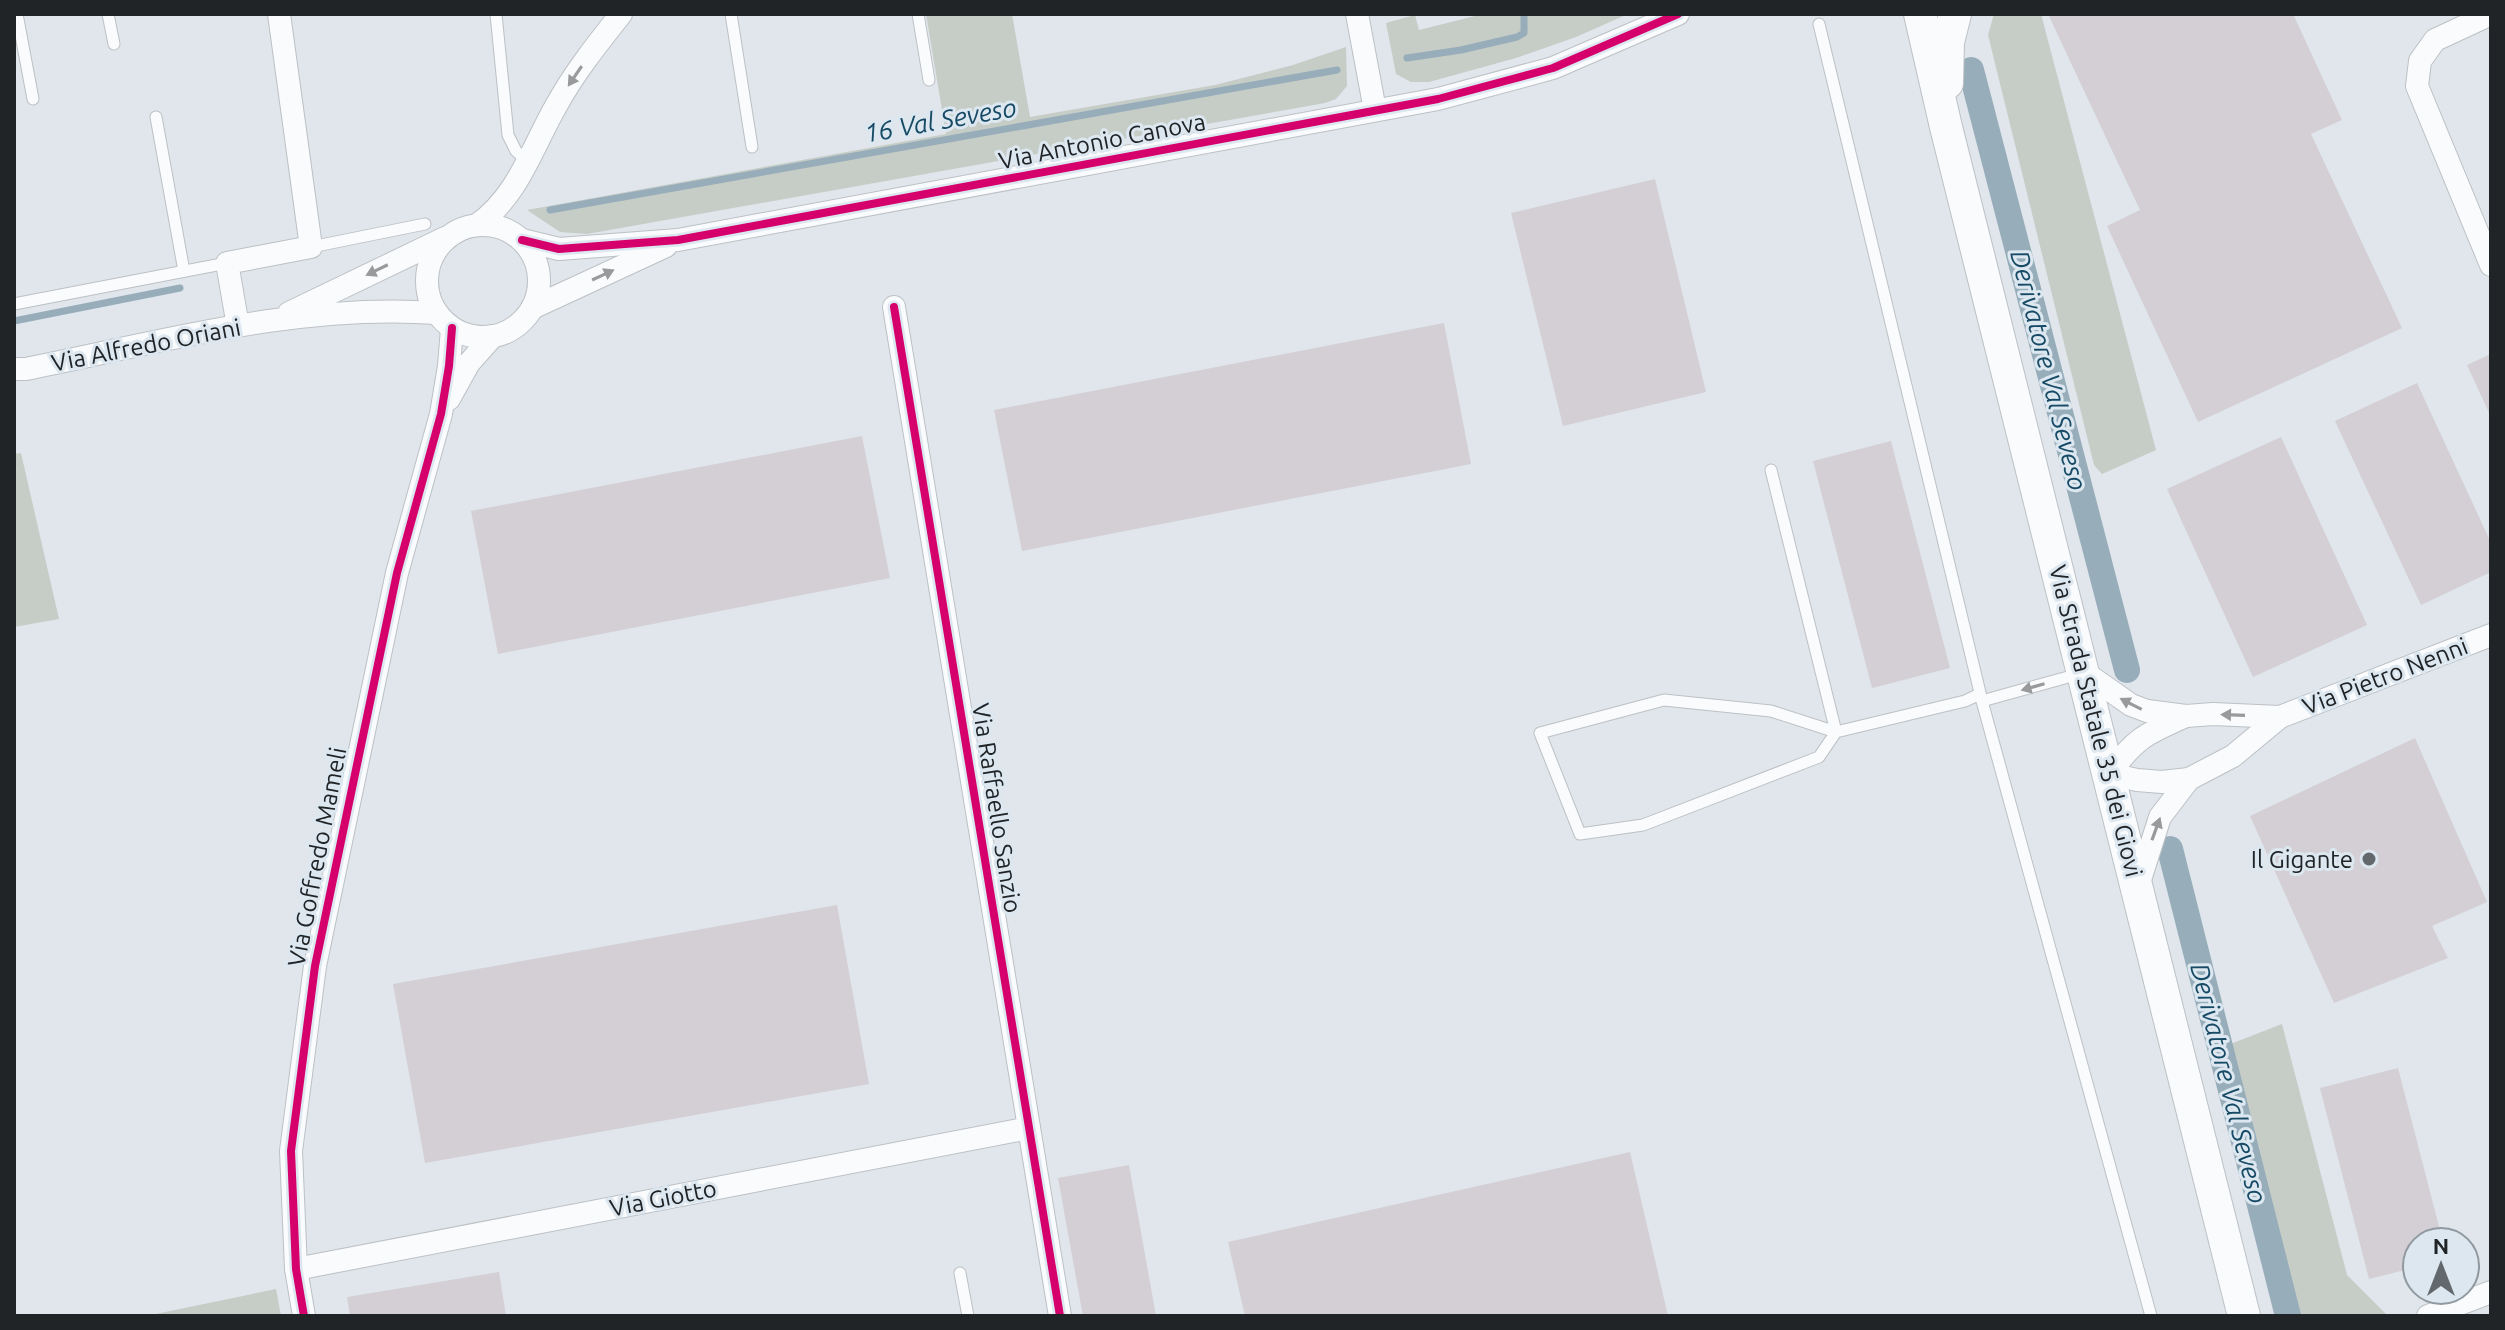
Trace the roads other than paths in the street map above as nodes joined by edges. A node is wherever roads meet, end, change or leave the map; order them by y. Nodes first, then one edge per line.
1 (17, 14) edge
2 (108, 14) edge
3 (279, 14) edge
4 (496, 14) edge
5 (621, 14) edge
6 (731, 14) edge
7 (918, 14) edge
8 (1357, 14) edge
9 (1678, 14) edge
10 (1920, 14) edge
11 (1955, 14) edge
12 (2491, 14) edge
13 (1819, 24) dead end
14 (114, 44) dead end
15 (929, 80) dead end
16 (33, 99) dead end
17 (1375, 110) junction
18 (156, 117) dead end
19 (1946, 127) junction
20 (752, 147) dead end
21 (527, 161) junction
22 (425, 224) dead end
23 (477, 225) junction
24 (448, 237) junction
25 (522, 240) junction
26 (678, 240) junction
27 (311, 247) junction
28 (227, 263) junction
29 (2491, 265) edge
30 (184, 271) junction
31 (14, 304) edge
32 (894, 307) dead end
33 (532, 308) junction
34 (277, 319) junction
35 (444, 320) junction
36 (238, 326) junction
37 (493, 336) junction
38 (14, 369) edge
39 (441, 414) junction
40 (1771, 470) dead end
41 (2491, 635) edge
42 (2084, 672) junction
43 (1981, 698) junction
44 (2186, 716) junction
45 (2280, 717) junction
46 (1836, 732) junction
47 (2110, 774) junction
48 (2189, 779) junction
49 (2138, 887) junction
50 (1029, 1128) junction
51 (296, 1269) junction
52 (960, 1273) dead end
53 (2491, 1292) edge
54 (304, 1316) edge
55 (968, 1316) edge
56 (1060, 1316) edge
57 (2151, 1316) edge
58 (2244, 1316) edge
59 (2428, 1316) edge

1 - 16 lane
2 - 14 lane
3 - 27 street
4 - 21 lane
5 -> 21 street
6 - 20 lane
7 - 15 lane
8 - 17 street
9 - 17 street, Via Antonio Canova
10 - 19 main road
11 - 19 main road
12 - 29 street
13 - 43 lane
17 - 26 street, Via Antonio Canova
18 - 30 lane
19 - 42 main road, Via Strada Statale 35 dei Giovi
21 - 23 street
22 - 27 lane
23 - 24 street
23 - 25 street
24 -> 34 street
24 - 35 street
25 - 26 street, Via Antonio Canova
25 - 33 street
33 -> 26 street, Via Antonio Canova
27 - 28 street
28 - 30 lane
28 - 36 street
30 - 31 lane
32 - 50 street, Via Raffaello Sanzio
33 - 37 street
34 - 35 street
34 - 36 street, Via Alfredo Oriani
35 - 37 street
35 - 39 street
36 - 38 street, Via Alfredo Oriani
37 - 39 street
39 - 51 street, Via Goffredo Mameli
40 - 46 lane
41 - 45 street, Via Pietro Nenni
42 -> 43 lane
44 -> 42 street, Via Pietro Nenni
42 - 47 main road, Via Strada Statale 35 dei Giovi
43 - 46 lane
43 - 57 lane
45 -> 44 street, Via Pietro Nenni
44 - 47 street, Via Pietro Nenni
45 - 48 street, Via Pietro Nenni
46 - 46 lane
47 - 48 street, Via Pietro Nenni
47 - 49 main road, Via Strada Statale 35 dei Giovi
49 -> 48 street, Via Pietro Nenni
49 - 58 main road, Via Strada Statale 35 dei Giovi
50 - 51 street, Via Giotto
50 - 56 street, Via Raffaello Sanzio
51 - 54 street, Via Goffredo Mameli
52 - 55 lane
53 - 59 street

